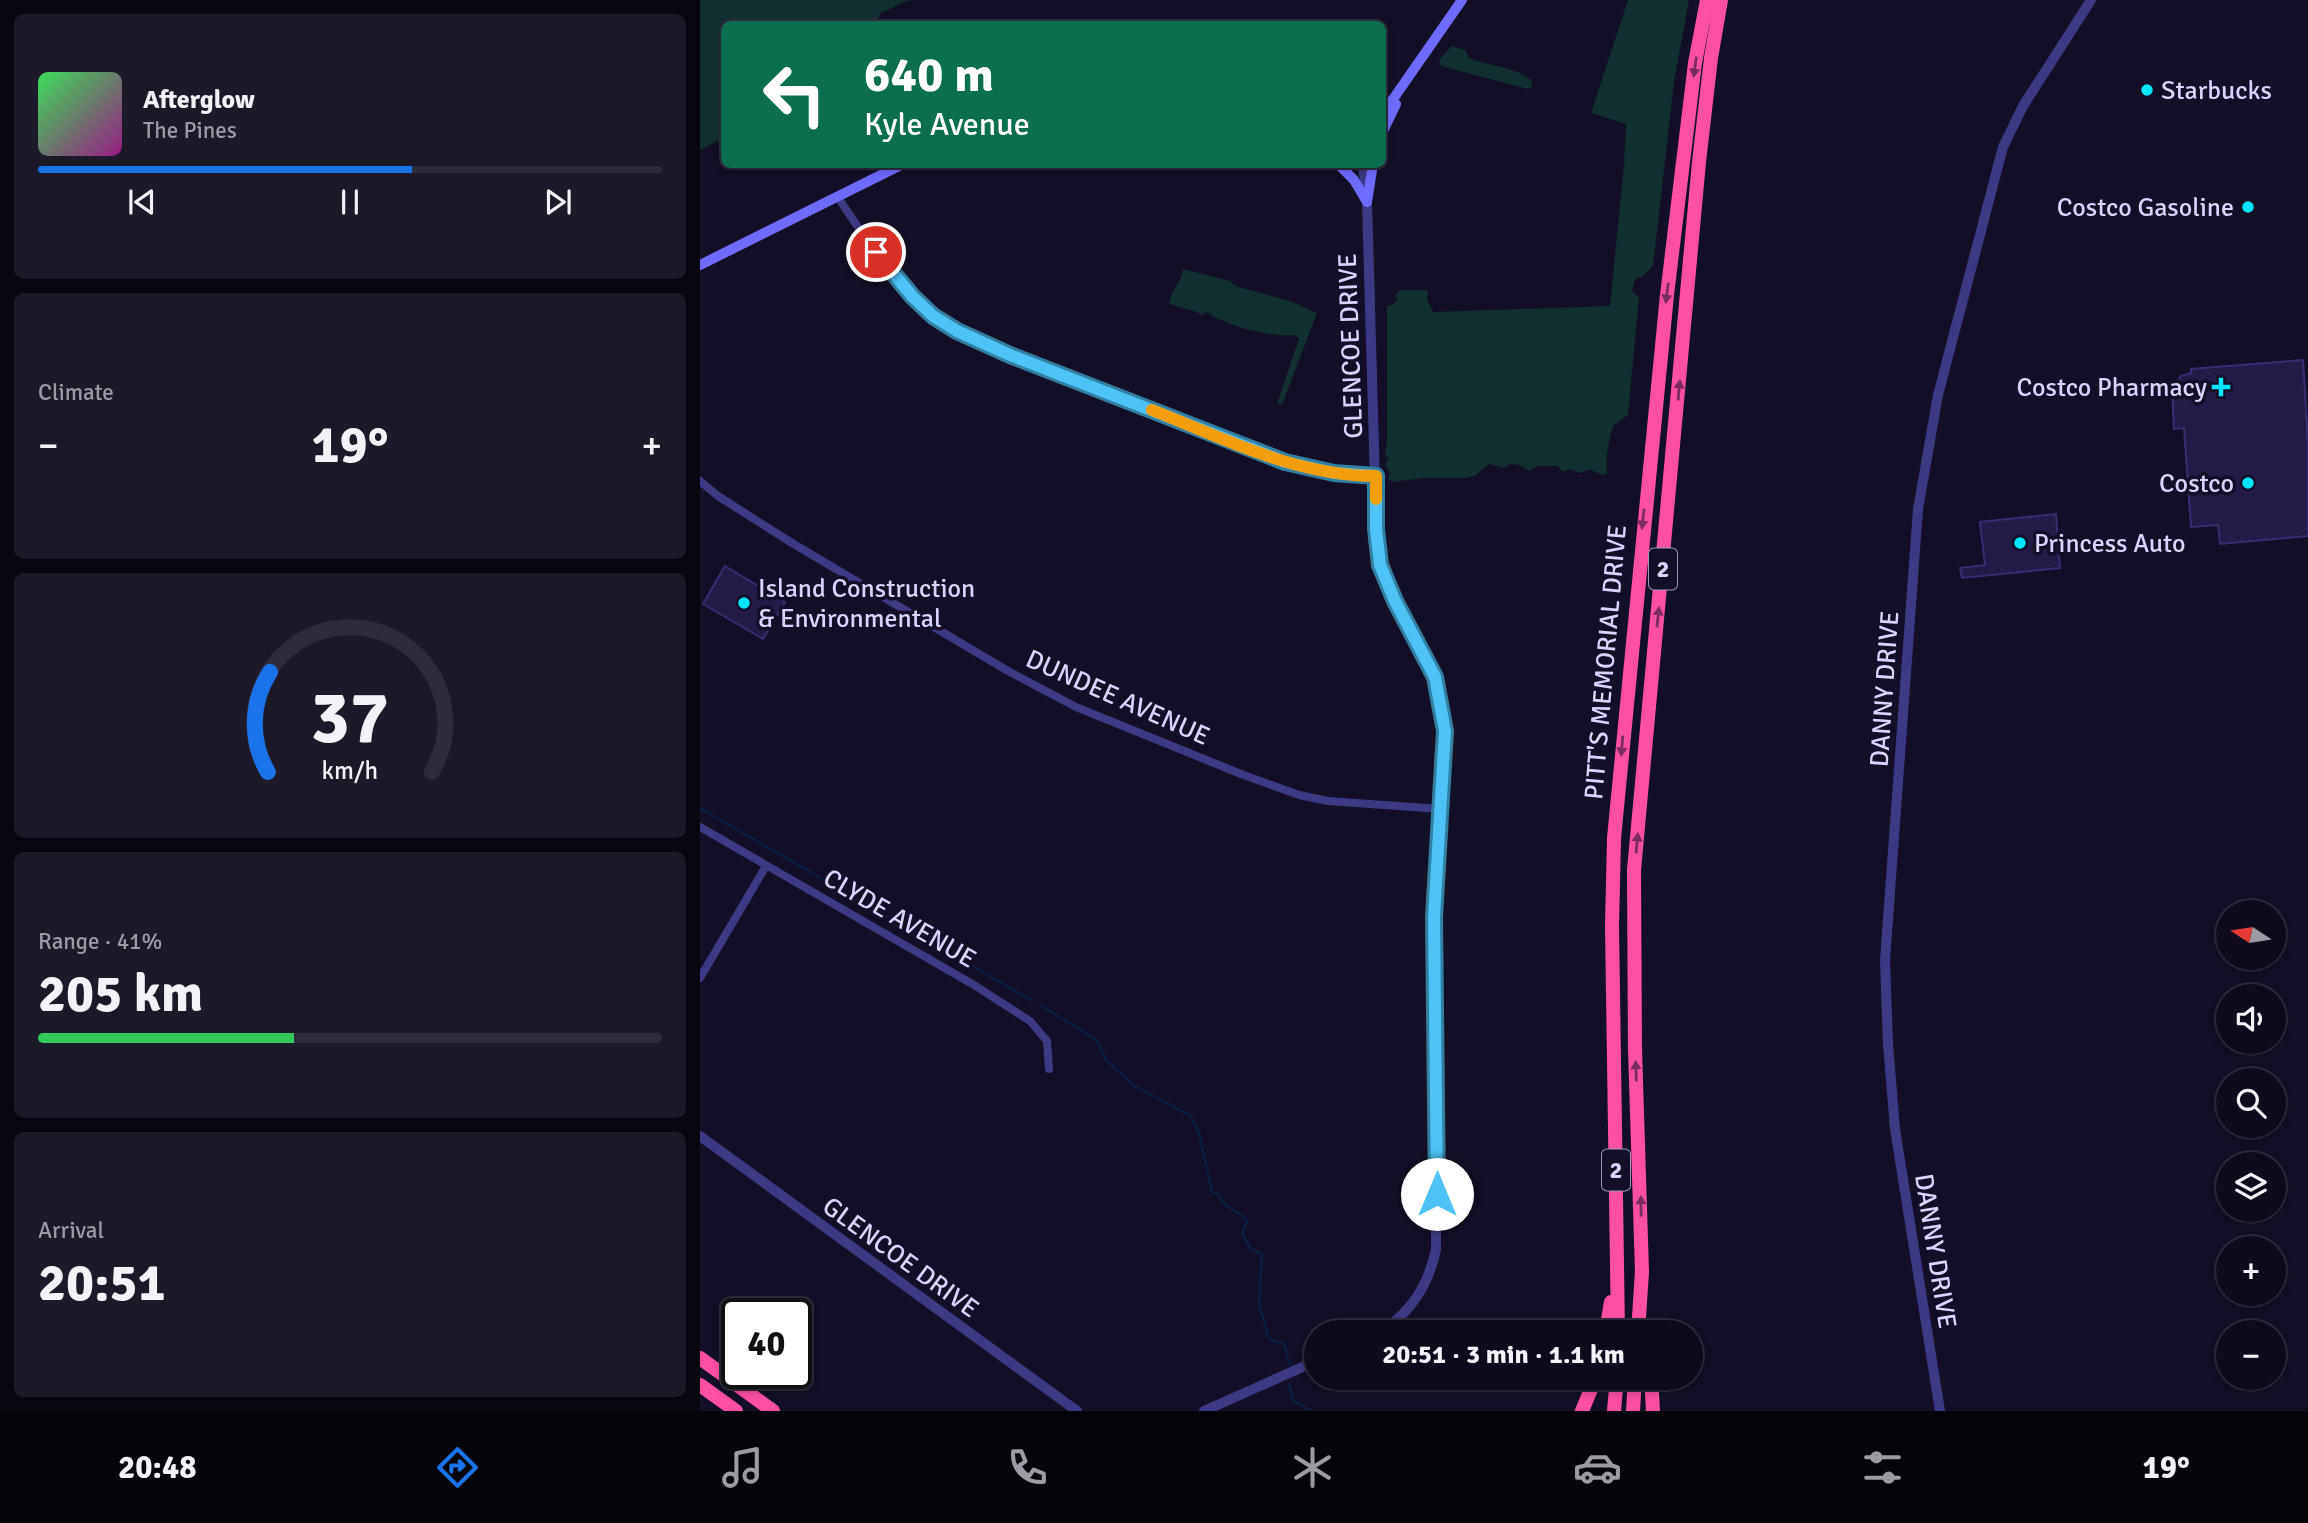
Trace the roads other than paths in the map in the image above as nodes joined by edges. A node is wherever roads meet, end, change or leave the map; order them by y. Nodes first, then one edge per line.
1 (1462, 0) edge
2 (1707, 0) edge
3 (1721, 0) edge
4 (2091, 0) edge
5 (1401, 92) junction
6 (1386, 110) edge
7 (1386, 125) edge
8 (895, 168) edge
9 (1342, 168) edge
10 (1363, 168) edge
11 (1372, 168) edge
12 (837, 196) junction
13 (1367, 202) junction
14 (700, 265) edge
15 (1376, 476) junction
16 (700, 481) edge
17 (1440, 809) junction
18 (700, 827) edge
19 (766, 866) junction
20 (700, 978) edge
21 (1049, 1069) dead end
22 (700, 1136) edge
23 (1617, 1237) junction
24 (1642, 1272) junction
25 (1396, 1320) edge
26 (1607, 1320) edge
27 (1618, 1320) edge
28 (1639, 1320) edge
29 (1646, 1320) edge
30 (700, 1358) edge
31 (1304, 1366) edge
32 (700, 1385) edge
33 (1591, 1390) edge
34 (1615, 1390) edge
35 (1634, 1390) edge
36 (1651, 1390) edge
37 (736, 1411) edge
38 (773, 1411) edge
39 (1077, 1411) edge
40 (1204, 1411) edge
41 (1582, 1411) edge
42 (1614, 1411) edge
43 (1633, 1411) edge
44 (1653, 1411) edge
45 (1940, 1411) edge

1 - 5 main road
2 -> 23 highway, PITT'S MEMORIAL DRIVE / 2
24 -> 3 highway, PITT'S MEMORIAL DRIVE / 2
4 - 45 street, DANNY DRIVE
5 - 6 main road
5 - 7 main road
8 - 12 main road
9 - 13 main road
10 - 13 street, GLENCOE DRIVE
11 - 13 main road
12 - 14 main road
12 - 15 street
13 - 15 street, GLENCOE DRIVE
15 - 17 street, GLENCOE DRIVE
16 - 17 street, DUNDEE AVENUE
17 - 25 street, GLENCOE DRIVE
18 - 19 street, CLYDE AVENUE
19 - 20 street
19 - 21 street, CLYDE AVENUE
22 - 39 street, GLENCOE DRIVE
23 - 26 highway
23 - 27 highway, PITT'S MEMORIAL DRIVE / 2
24 - 28 highway, PITT'S MEMORIAL DRIVE / 2
24 - 29 highway
30 - 38 highway
31 - 40 street
32 - 37 highway
33 - 41 highway
34 - 42 highway
35 - 43 highway
36 - 44 highway

